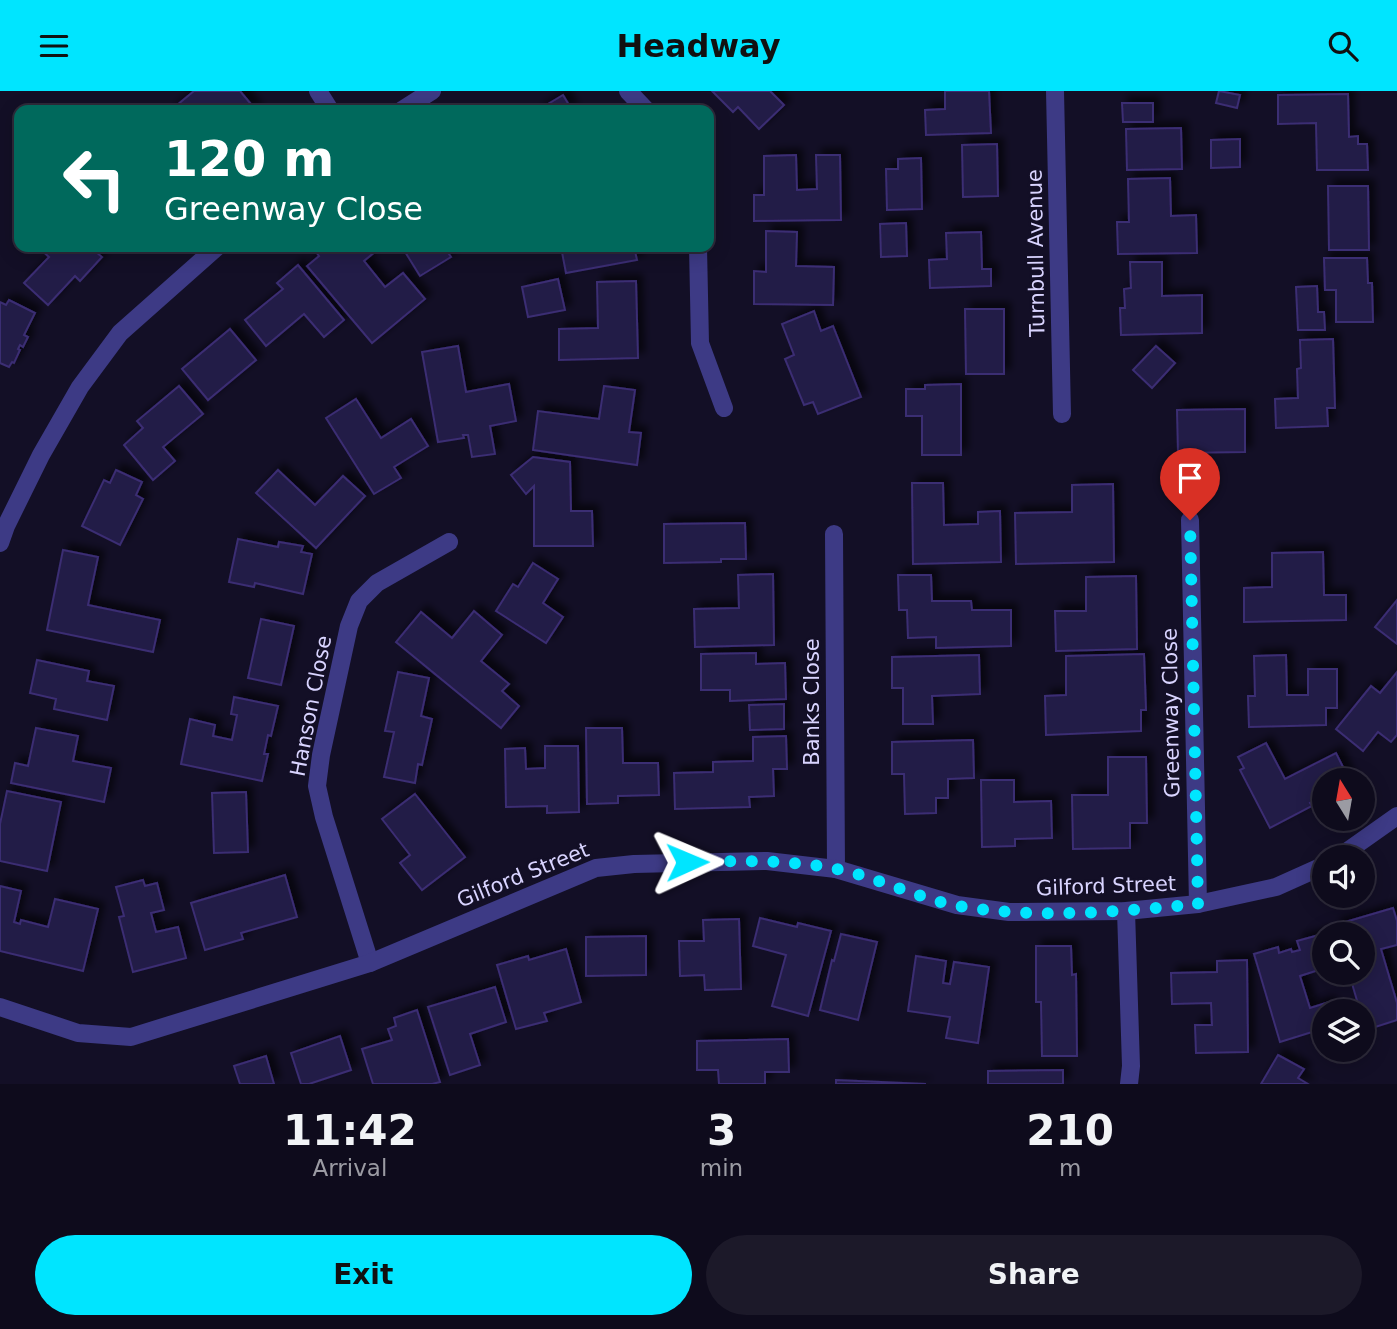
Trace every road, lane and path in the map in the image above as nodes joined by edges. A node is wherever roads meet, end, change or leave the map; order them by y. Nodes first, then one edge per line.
1 (432, 91) edge
2 (628, 91) edge
3 (1055, 91) edge
4 (410, 105) edge
5 (641, 105) edge
6 (211, 252) edge
7 (698, 252) edge
8 (724, 408) dead end
9 (1062, 414) dead end
10 (1190, 520) dead end
11 (834, 534) dead end
12 (449, 541) dead end
13 (0, 543) edge
14 (1397, 815) edge
15 (1356, 845) edge
16 (836, 869) junction
17 (1312, 871) edge
18 (1198, 904) junction
19 (1126, 911) junction
20 (370, 963) junction
21 (0, 1007) edge
22 (1129, 1084) edge

1 - 4 street
2 - 5 street
3 - 9 street, Turnbull Avenue
6 - 13 street
7 - 8 street
10 - 18 street, Greenway Close
11 - 16 street, Banks Close
12 - 20 street, Hanson Close
14 - 15 street
16 - 19 street, Gilford Street
16 - 20 street, Gilford Street
17 - 18 street, Gilford Street
18 - 19 street, Gilford Street
19 - 22 street
20 - 21 street, Gilford Street

